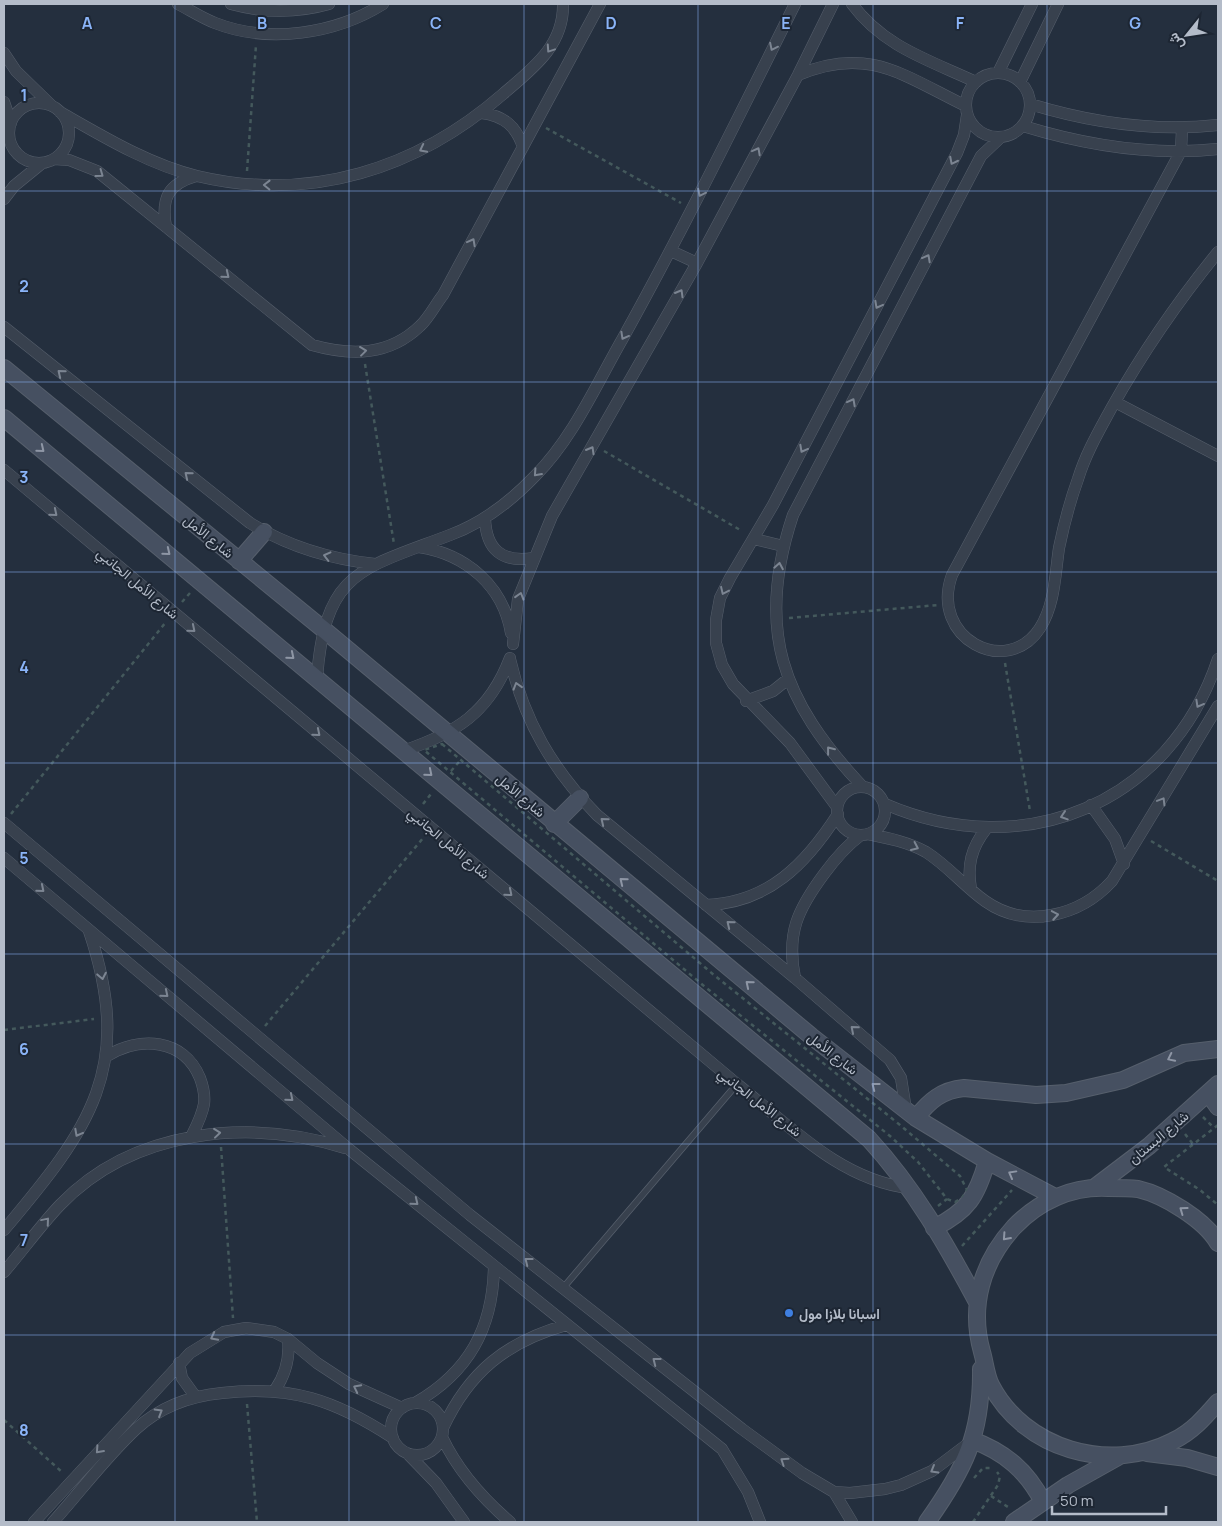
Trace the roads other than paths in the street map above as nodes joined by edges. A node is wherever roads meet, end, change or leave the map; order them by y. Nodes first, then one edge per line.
1 (178, 4) edge
2 (231, 4) edge
3 (329, 4) edge
4 (384, 4) edge
5 (563, 4) edge
6 (600, 4) edge
7 (795, 4) edge
8 (833, 4) edge
9 (852, 4) edge
10 (1032, 4) edge
11 (1058, 4) edge
12 (4, 53) edge
13 (998, 73) junction
14 (798, 75) junction
15 (976, 82) junction
16 (1020, 82) junction
17 (4, 102) edge
18 (1030, 104) junction
19 (57, 110) junction
20 (966, 110) junction
21 (482, 113) junction
22 (1218, 125) edge
23 (1022, 126) junction
24 (1182, 129) junction
25 (8, 132) edge
26 (1000, 138) junction
27 (523, 147) junction
28 (1218, 149) edge
29 (1181, 151) junction
30 (54, 159) junction
31 (41, 164) junction
32 (196, 176) junction
33 (4, 199) edge
34 (166, 227) junction
35 (671, 250) junction
36 (1218, 252) edge
37 (697, 263) junction
38 (4, 328) edge
39 (4, 368) edge
40 (1115, 402) junction
41 (4, 418) edge
42 (1218, 456) edge
43 (4, 470) edge
44 (485, 518) junction
45 (264, 532) junction
46 (754, 539) junction
47 (416, 546) junction
48 (783, 546) junction
49 (534, 558) junction
50 (239, 561) junction
51 (375, 564) junction
52 (323, 629) junction
53 (513, 644) junction
54 (510, 658) junction
55 (1218, 659) edge
56 (317, 678) junction
57 (788, 679) junction
58 (746, 701) junction
59 (1218, 706) edge
60 (447, 733) junction
61 (403, 751) junction
62 (862, 786) junction
63 (580, 798) junction
64 (885, 804) junction
65 (1091, 806) junction
66 (838, 811) junction
67 (4, 823) edge
68 (554, 824) junction
69 (986, 829) junction
70 (865, 834) junction
71 (4, 858) edge
72 (1124, 864) junction
73 (970, 890) junction
74 (706, 905) junction
75 (88, 929) junction
76 (795, 978) junction
77 (1218, 1049) edge
78 (107, 1056) junction
79 (737, 1084) junction
80 (1213, 1088) edge
81 (1218, 1107) edge
82 (911, 1114) junction
83 (191, 1137) junction
84 (350, 1150) junction
85 (987, 1161) junction
86 (1095, 1187) junction
87 (909, 1188) junction
88 (1055, 1196) junction
89 (934, 1228) junction
90 (4, 1230) edge
91 (1218, 1243) edge
92 (494, 1266) junction
93 (4, 1272) edge
94 (563, 1288) junction
95 (977, 1302) junction
96 (566, 1325) junction
97 (977, 1334) junction
98 (288, 1338) junction
99 (179, 1363) junction
100 (275, 1390) junction
101 (195, 1396) junction
102 (1218, 1402) edge
103 (415, 1403) junction
104 (402, 1408) junction
105 (442, 1432) junction
106 (393, 1438) junction
107 (972, 1440) junction
108 (1143, 1452) junction
109 (407, 1453) junction
110 (1121, 1456) junction
111 (1218, 1467) edge
112 (834, 1492) junction
113 (1043, 1502) junction
114 (1018, 1519) edge
115 (34, 1522) edge
116 (53, 1522) edge
117 (464, 1522) edge
118 (510, 1522) edge
119 (760, 1522) edge
120 (852, 1522) edge
121 (927, 1522) edge

1 - 4 street
2 - 3 street
5 -> 21 street
6 - 27 street
7 -> 35 street
8 - 14 street
9 - 15 street
10 - 13 street
11 - 16 street
12 - 19 street
13 - 15 street
13 - 16 street
14 - 20 street
37 -> 14 street
15 - 20 street
16 - 18 street
17 - 25 street
18 - 23 street
18 - 24 street
19 - 25 street
19 - 30 street
19 - 32 street
20 - 26 street
20 -> 46 street
21 - 27 street
21 -> 32 street
22 - 24 street
23 - 26 street
23 - 29 street
24 - 29 street
25 - 31 street
48 -> 26 street
34 -> 27 street
28 - 29 street
29 - 40 street
30 - 31 street
30 -> 34 street
31 - 33 street
32 - 34 street
35 - 37 street
35 -> 44 street
36 - 40 street
49 -> 37 street
45 -> 38 street
39 - 50 main road, شارع الأمل
40 - 42 street
41 -> 56 main road
43 -> 79 street, شارع الأمل الجانبي
44 - 47 street
44 - 49 street
45 - 50 main road
51 -> 45 street
46 - 48 street
46 -> 58 street
47 - 51 street
47 - 53 street
57 -> 48 street
53 -> 49 street
50 - 52 main road, شارع الأمل
51 - 52 street
52 - 56 street
52 - 60 main road, شارع الأمل
53 - 54 street
54 - 60 street
63 -> 54 street
55 -> 65 street
56 - 61 main road
57 - 58 street
62 -> 57 street
58 - 66 street
72 -> 59 street
60 - 61 street
60 - 68 main road, شارع الأمل
61 -> 87 main road
62 - 64 street
62 - 66 street
63 - 68 main road
74 -> 63 street
64 - 69 street
64 - 70 street
65 -> 69 street
65 - 72 street
66 - 70 street
66 - 74 street
94 -> 67 street
82 -> 68 main road, شارع الأمل
69 - 73 street
70 -> 73 street
70 - 76 street
71 -> 75 street
73 -> 72 street
76 -> 74 street
75 -> 78 street
75 -> 84 street
82 -> 76 street
77 -> 82 main road
78 - 83 street
78 -> 90 street
79 - 87 street, شارع الأمل الجانبي
79 - 94 lane
80 - 81 main road
80 - 86 main road, شارع البستان
82 - 85 main road, شارع الأمل
83 -> 84 street
93 -> 83 street
84 -> 92 street
88 -> 85 main road, شارع الأمل
85 - 89 main road
86 - 88 main road
91 -> 86 main road
87 - 89 main road
88 -> 95 main road
89 - 95 main road
92 - 96 street
92 - 103 street
112 -> 94 street
95 - 97 main road
96 - 105 street
96 - 119 street
97 - 107 main road
97 - 110 main road
98 -> 99 street
98 - 100 street
104 -> 98 street
99 - 101 street
99 -> 115 street
100 - 101 street
100 - 106 street
116 -> 101 street
102 - 108 main road
103 - 104 street
103 - 105 street
104 - 106 street
105 - 109 street
105 - 118 street
106 - 109 street
107 -> 112 street
107 - 113 main road
107 - 121 main road
108 - 110 main road
108 - 111 main road
109 - 117 street
110 - 113 main road
112 - 120 street
113 - 114 main road

